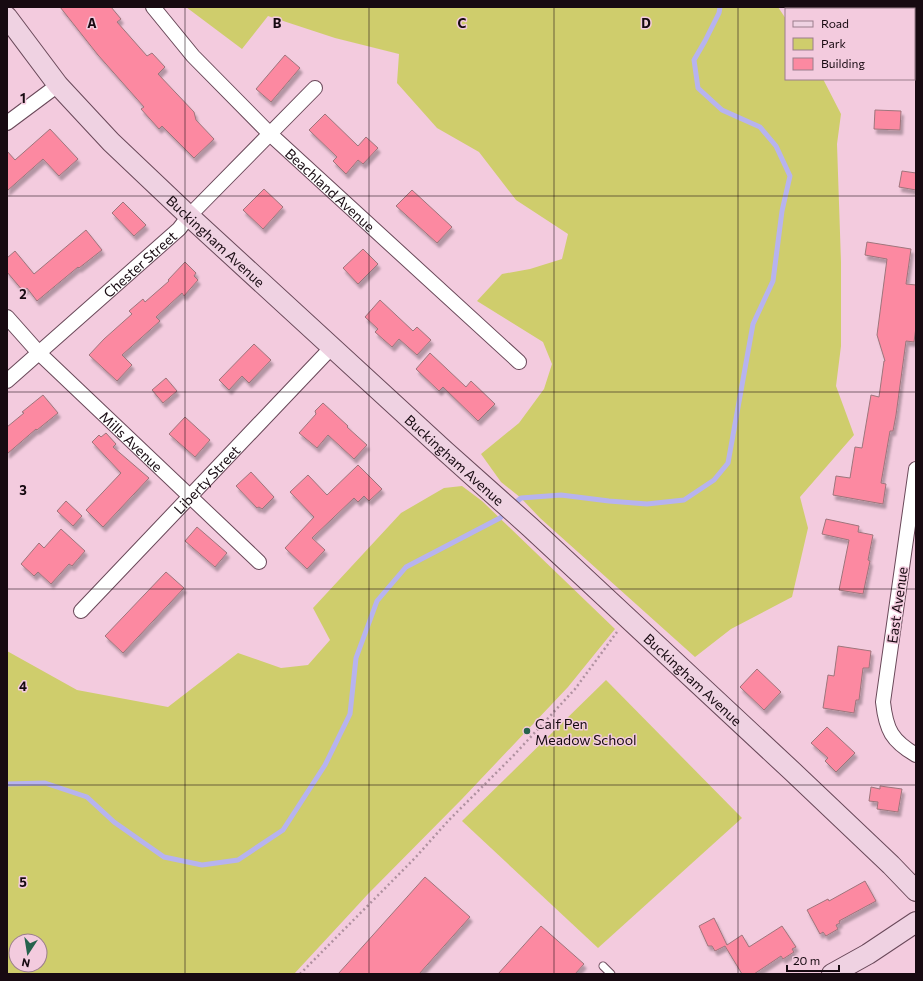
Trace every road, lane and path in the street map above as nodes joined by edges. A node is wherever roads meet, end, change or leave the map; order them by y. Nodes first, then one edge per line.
1 (152, 7) edge
2 (7, 17) edge
3 (58, 85) junction
4 (315, 88) dead end
5 (7, 123) edge
6 (270, 134) junction
7 (189, 216) junction
8 (7, 317) edge
9 (332, 347) junction
10 (39, 353) junction
11 (519, 362) dead end
12 (7, 381) edge
13 (916, 469) edge
14 (190, 497) junction
15 (259, 562) dead end
16 (81, 611) dead end
17 (614, 636) dead end
18 (916, 755) edge
19 (916, 891) edge
20 (916, 922) edge
21 (603, 966) dead end
22 (300, 974) edge
23 (611, 974) edge
24 (832, 974) edge

1 - 6 street, Beachland Avenue
2 - 3 main road, Buckingham Avenue
3 - 5 street
3 - 7 main road, Buckingham Avenue
4 - 6 street, Chester Street
6 - 7 street, Chester Street
6 - 11 street, Beachland Avenue
7 - 9 main road, Buckingham Avenue
7 - 10 street, Chester Street
8 - 10 street, Mills Avenue
9 - 14 street, Liberty Street
9 - 19 main road, Buckingham Avenue
10 - 12 street, Chester Street
10 - 14 street, Mills Avenue
13 - 18 street, East Avenue
14 - 15 street, Mills Avenue
14 - 16 street, Liberty Street
17 - 22 path
20 - 24 main road
21 - 23 lane

